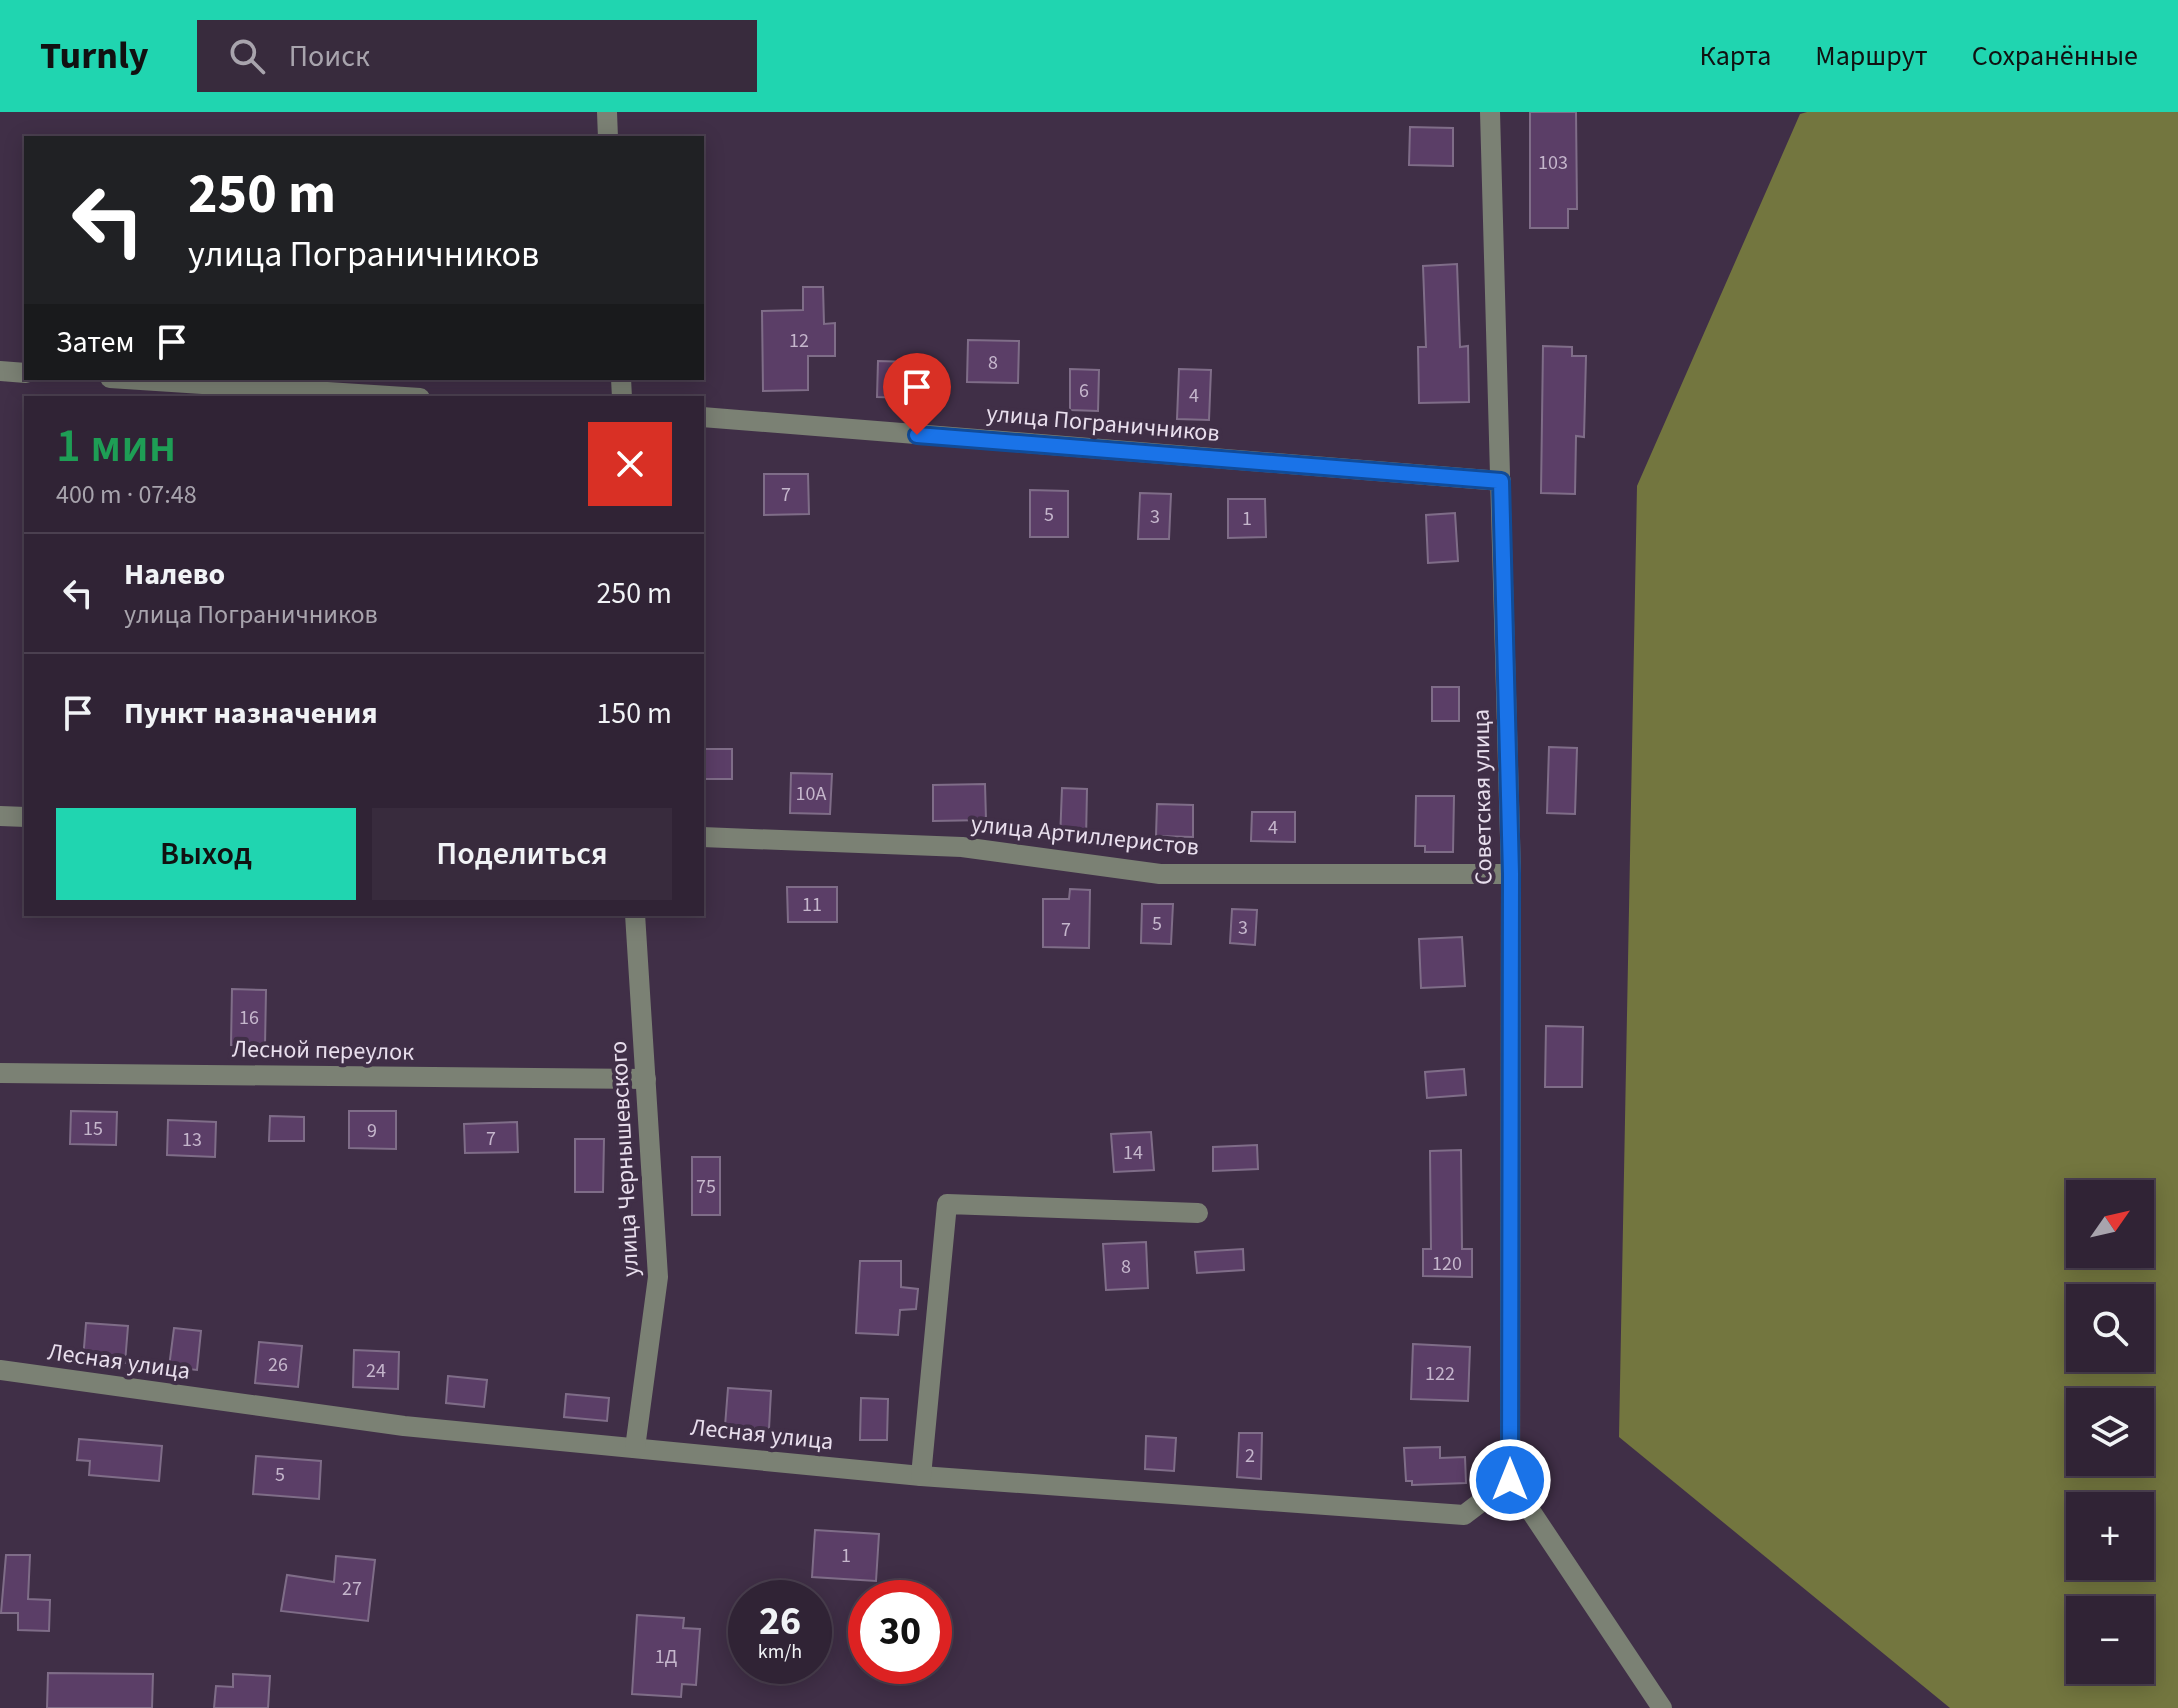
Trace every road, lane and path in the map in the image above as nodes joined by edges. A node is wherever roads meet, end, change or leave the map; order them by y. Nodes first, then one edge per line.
1 (607, 112) edge
2 (1490, 112) edge
3 (608, 136) edge
4 (0, 371) edge
5 (24, 373) edge
6 (141, 380) edge
7 (389, 396) edge
8 (704, 417) edge
9 (1501, 481) junction
10 (0, 816) edge
11 (24, 817) edge
12 (704, 837) edge
13 (1511, 874) junction
14 (635, 916) edge
15 (0, 1073) edge
16 (646, 1079) junction
17 (1198, 1213) dead end
18 (0, 1370) edge
19 (635, 1448) junction
20 (921, 1476) junction
21 (1510, 1480) junction
22 (1662, 1708) edge

1 - 3 street
2 - 9 street, Советская улица
4 - 5 street
6 - 7 street
8 - 9 street, улица Пограничников
9 - 13 street, Советская улица
10 - 11 street
12 - 13 street, улица Артиллеристов
13 - 21 street, Советская улица
14 - 16 street, улица Чернышевского
15 - 16 street, Лесной переулок
16 - 19 street, улица Чернышевского
17 - 20 street
18 - 19 street, Лесная улица
19 - 20 street, Лесная улица
20 - 21 street, Лесная улица
21 - 22 street

